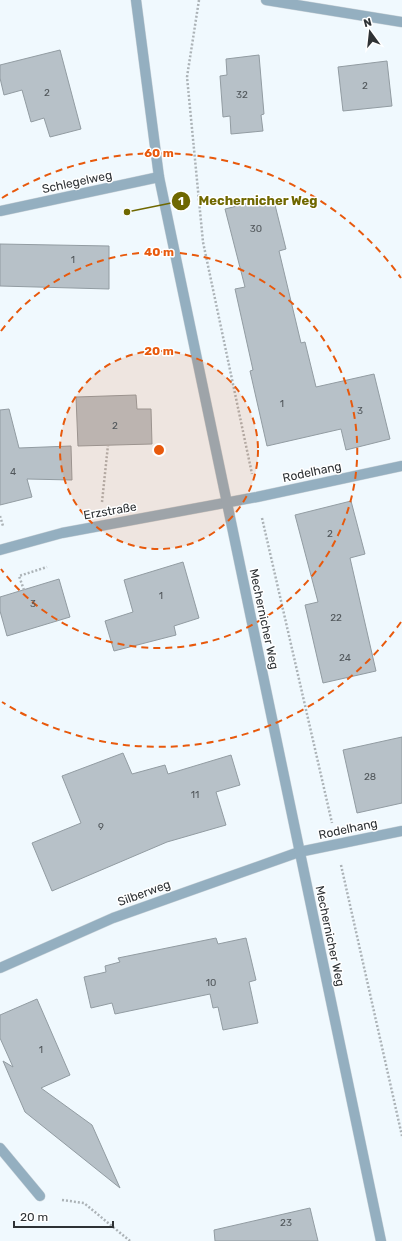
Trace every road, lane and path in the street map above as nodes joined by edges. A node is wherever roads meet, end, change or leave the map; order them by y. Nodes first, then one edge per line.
1 (199, 0) edge
2 (266, 0) edge
3 (133, 1) edge
4 (402, 22) edge
5 (159, 177) junction
6 (0, 211) edge
7 (108, 445) dead end
8 (402, 466) edge
9 (257, 497) junction
10 (226, 503) junction
11 (102, 509) dead end
12 (0, 550) edge
13 (47, 567) dead end
14 (24, 590) dead end
15 (402, 831) edge
16 (337, 845) junction
17 (299, 852) junction
18 (0, 968) edge
19 (402, 1136) edge
20 (0, 1148) edge
21 (40, 1196) joint
22 (130, 1241) edge
23 (381, 1241) edge

1 - 9 path
2 - 4 street
3 - 5 street, Mechernicher Weg
5 - 6 street, Schlegelweg
5 - 10 street, Mechernicher Weg
7 - 11 path
8 - 9 street, Rodelhang
9 - 10 street, Rodelhang
9 - 16 path
10 - 12 street, Erzstraße
10 - 17 street, Mechernicher Weg
13 - 14 path
15 - 16 street, Rodelhang
16 - 17 street, Rodelhang
16 - 19 path
17 - 18 street, Silberweg
17 - 23 street, Mechernicher Weg
20 - 21 street
21 - 22 path

